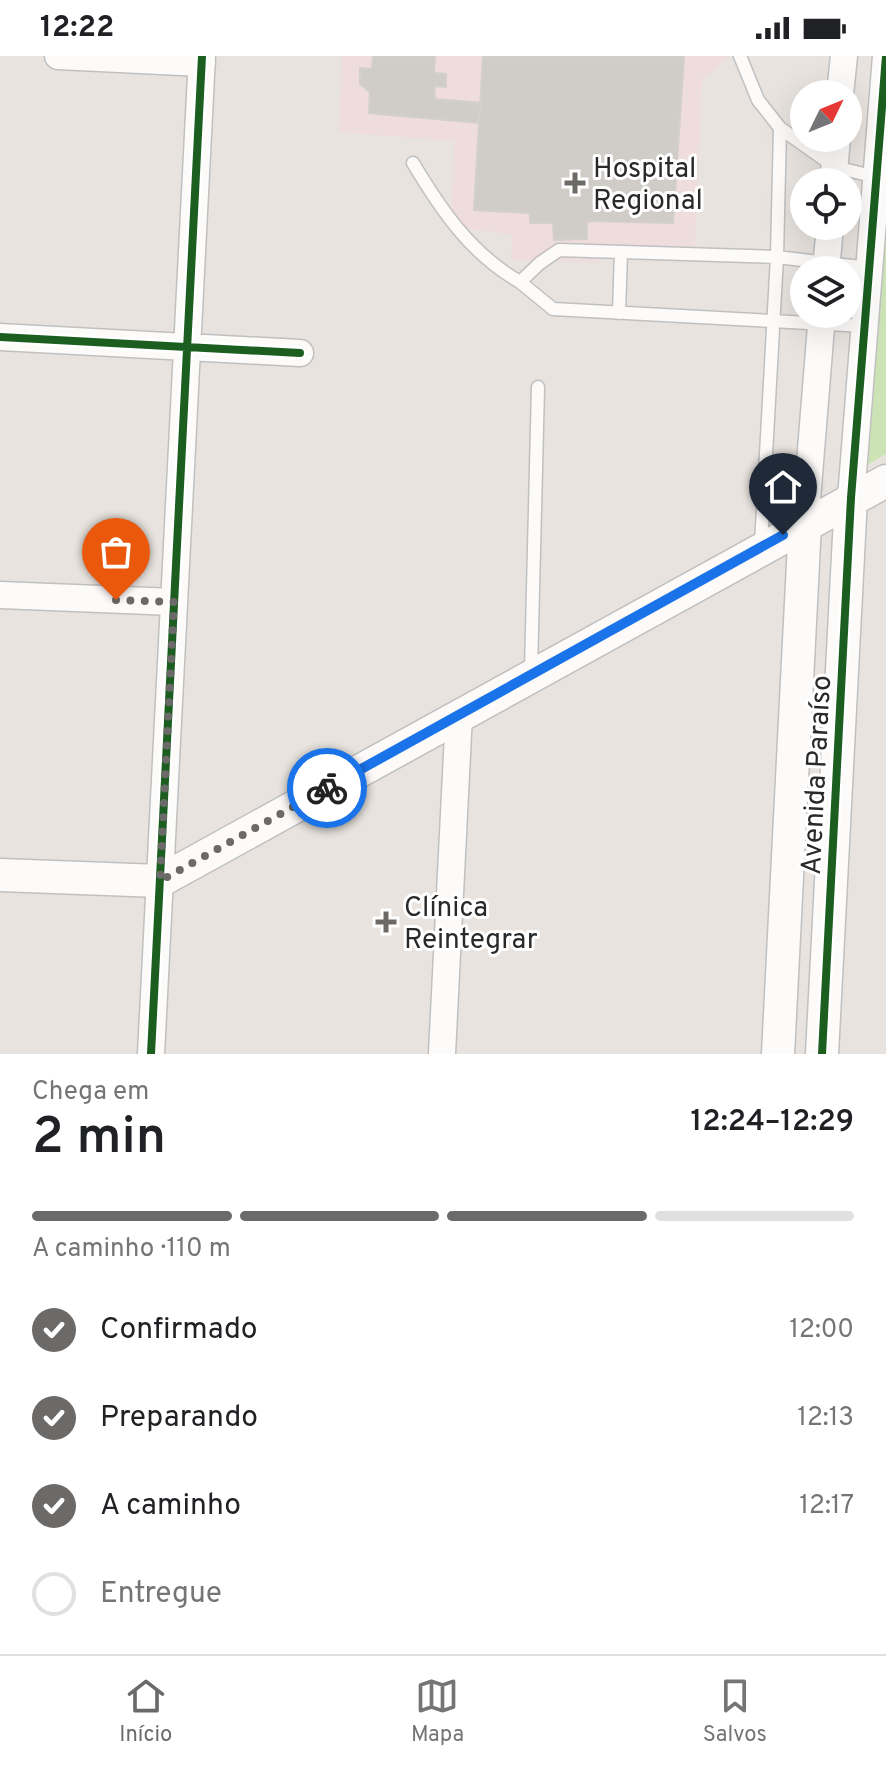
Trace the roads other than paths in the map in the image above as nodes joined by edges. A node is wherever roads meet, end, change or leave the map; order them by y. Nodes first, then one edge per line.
1 (58, 56) edge
2 (740, 56) edge
3 (844, 56) edge
4 (886, 56) edge
5 (202, 60) edge
6 (841, 80) edge
7 (780, 128) junction
8 (413, 163) dead end
9 (827, 168) edge
10 (862, 176) edge
11 (876, 177) junction
12 (621, 252) junction
13 (777, 257) junction
14 (790, 260) edge
15 (862, 268) edge
16 (869, 268) junction
17 (520, 282) junction
18 (619, 313) junction
19 (773, 319) junction
20 (790, 319) edge
21 (862, 325) edge
22 (865, 326) junction
23 (821, 328) edge
24 (0, 337) edge
25 (187, 347) junction
26 (300, 353) dead end
27 (538, 387) dead end
28 (886, 481) edge
29 (851, 498) junction
30 (805, 524) junction
31 (761, 547) junction
32 (0, 595) edge
33 (174, 602) junction
34 (530, 675) junction
35 (459, 714) junction
36 (0, 875) edge
37 (160, 881) junction
38 (151, 1054) edge
39 (442, 1054) edge
40 (778, 1054) edge
41 (822, 1054) edge

1 - 5 street
2 - 7 lane
3 - 6 street
4 - 11 street
5 - 25 street
7 - 9 lane
7 - 13 lane
8 - 17 lane
10 - 11 lane
11 - 16 street
12 - 13 lane
12 - 17 lane
12 - 18 lane
13 - 14 lane
13 - 19 lane
15 - 16 lane
16 - 22 street
17 - 18 lane
18 - 19 lane
19 - 20 lane
19 - 31 lane
21 - 22 lane
22 - 29 street
23 - 30 street
24 - 25 street
25 - 26 street
25 - 33 street
27 - 34 lane
28 - 29 street
29 - 30 street
29 - 41 street, Avenida Paraíso
30 - 31 street
30 - 40 street, Avenida Paraíso
31 - 34 street
32 - 33 street
33 - 37 street
34 - 35 street
35 - 37 street
35 - 39 street
36 - 37 street
37 - 38 street

